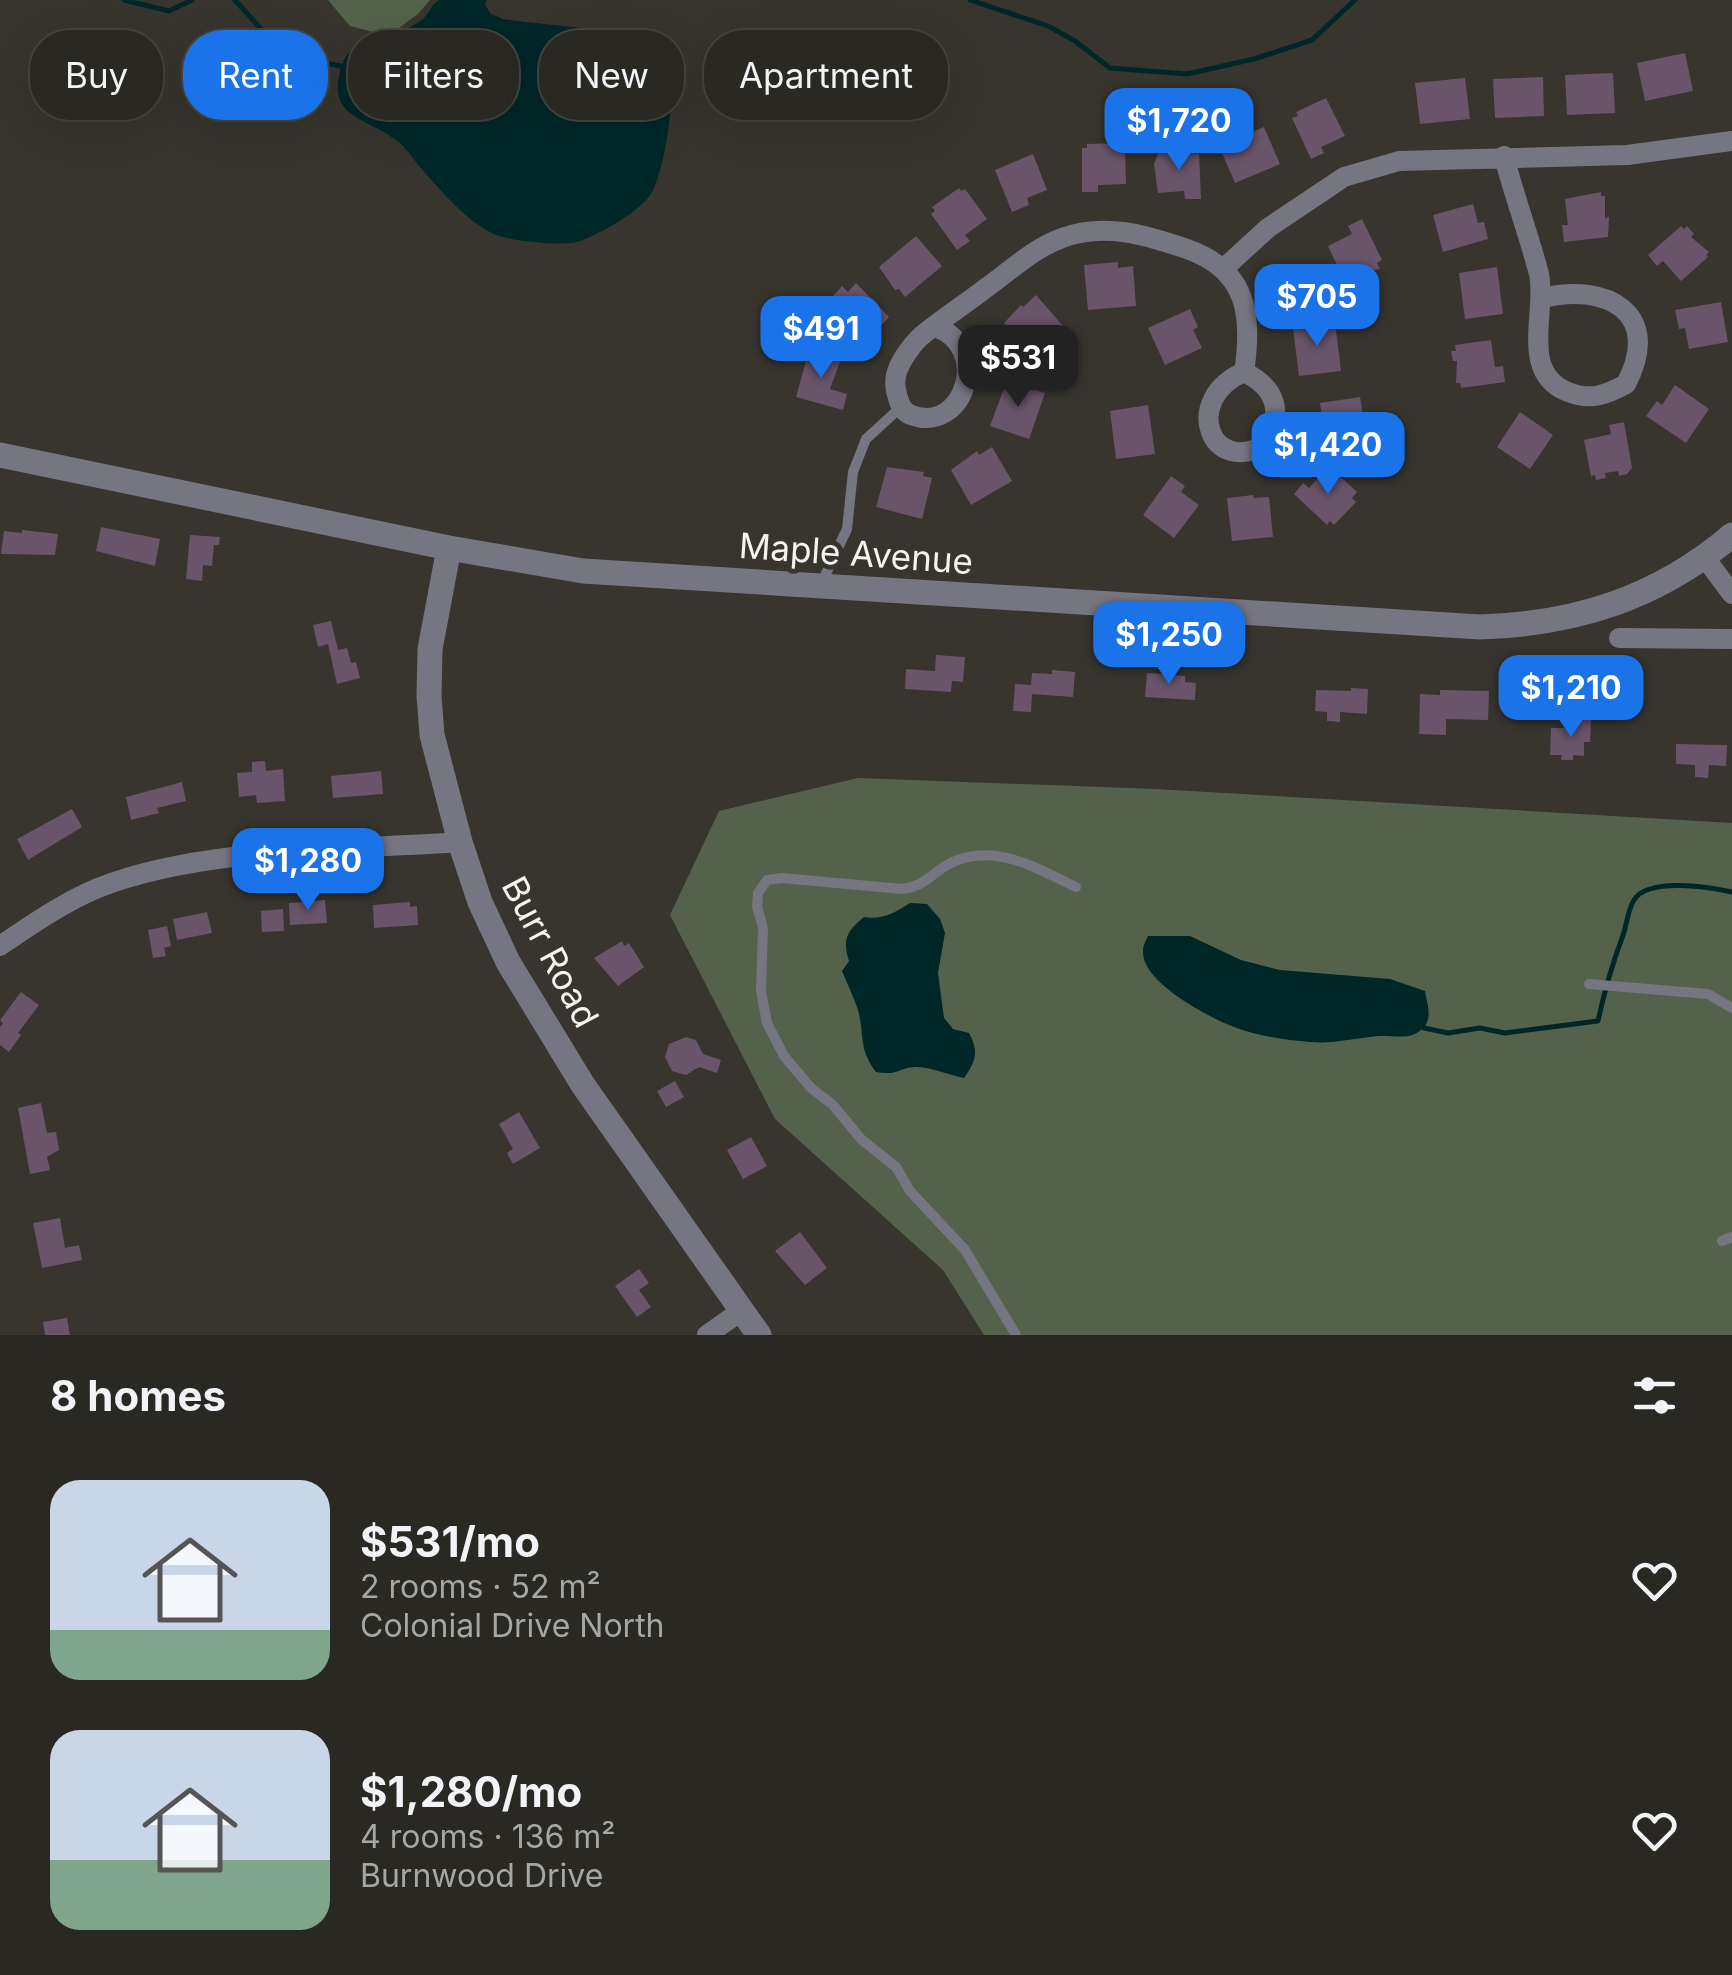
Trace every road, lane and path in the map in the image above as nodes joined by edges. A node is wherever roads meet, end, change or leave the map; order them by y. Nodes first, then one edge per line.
1 (1732, 141) edge
2 (1504, 156) junction
3 (1223, 269) junction
4 (1542, 298) junction
5 (934, 327) junction
6 (1244, 372) dead end
7 (900, 408) junction
8 (0, 455) edge
9 (1732, 535) edge
10 (449, 548) junction
11 (1705, 558) junction
12 (820, 588) junction
13 (1732, 594) edge
14 (1620, 638) dead end
15 (1732, 639) edge
16 (460, 842) junction
17 (1076, 887) dead end
18 (0, 946) edge
19 (1599, 984) dead end
20 (1732, 1008) edge
21 (741, 1311) junction
22 (707, 1335) edge
23 (759, 1335) edge
24 (1016, 1335) edge

1 - 2 street
2 - 3 street
2 - 4 street
3 - 5 street
3 - 6 street
4 - 4 street
5 - 7 street
5 - 7 street
7 - 12 lane
8 - 10 street, Maple Avenue
9 - 11 street, Maple Avenue
10 - 12 street, Maple Avenue
10 - 16 street, Burr Road
11 - 12 street, Maple Avenue
11 - 13 street
14 - 15 street
16 - 18 street
16 - 21 street, Burr Road
17 - 24 lane
19 - 20 lane
21 - 22 street
21 - 23 street, Burr Road

